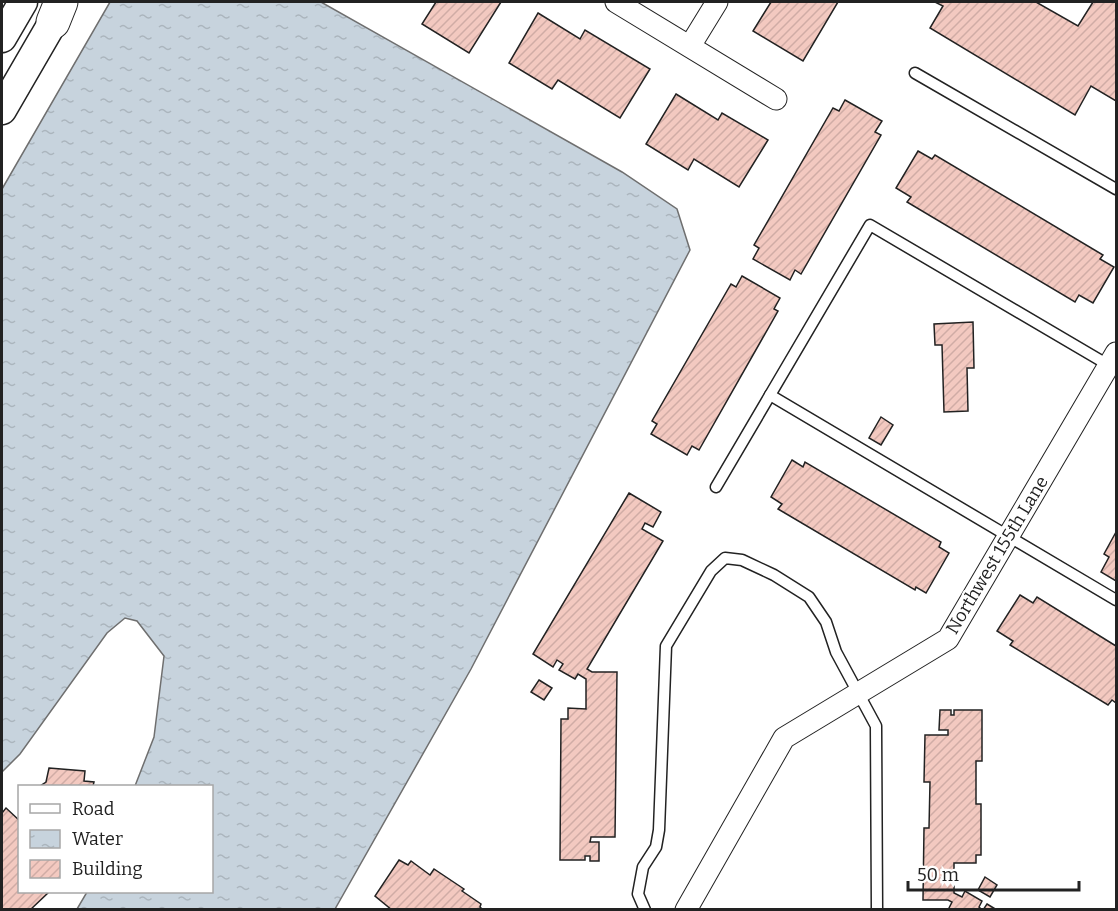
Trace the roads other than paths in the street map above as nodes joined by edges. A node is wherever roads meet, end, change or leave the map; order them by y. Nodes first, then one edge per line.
1 (24, 2) edge
2 (616, 2) edge
3 (717, 2) edge
4 (57, 12) edge
5 (2, 38) edge
6 (690, 46) junction
7 (915, 73) dead end
8 (776, 99) dead end
9 (4, 101) edge
10 (1116, 189) edge
11 (1114, 363) edge
12 (770, 395) junction
13 (716, 487) dead end
14 (1008, 537) junction
15 (1116, 600) edge
16 (858, 693) junction
17 (645, 909) edge
18 (686, 909) edge
19 (877, 909) edge

1 - 5 main road
2 - 6 street
3 - 6 street
4 - 9 main road
6 - 8 street
7 - 10 lane
11 - 12 lane
11 - 14 street, Northwest 155th Lane
12 - 13 lane
12 - 14 lane
14 - 15 lane
14 - 16 street, Northwest 155th Lane
16 - 17 lane
16 - 18 street, Northwest 155th Lane
16 - 19 lane

